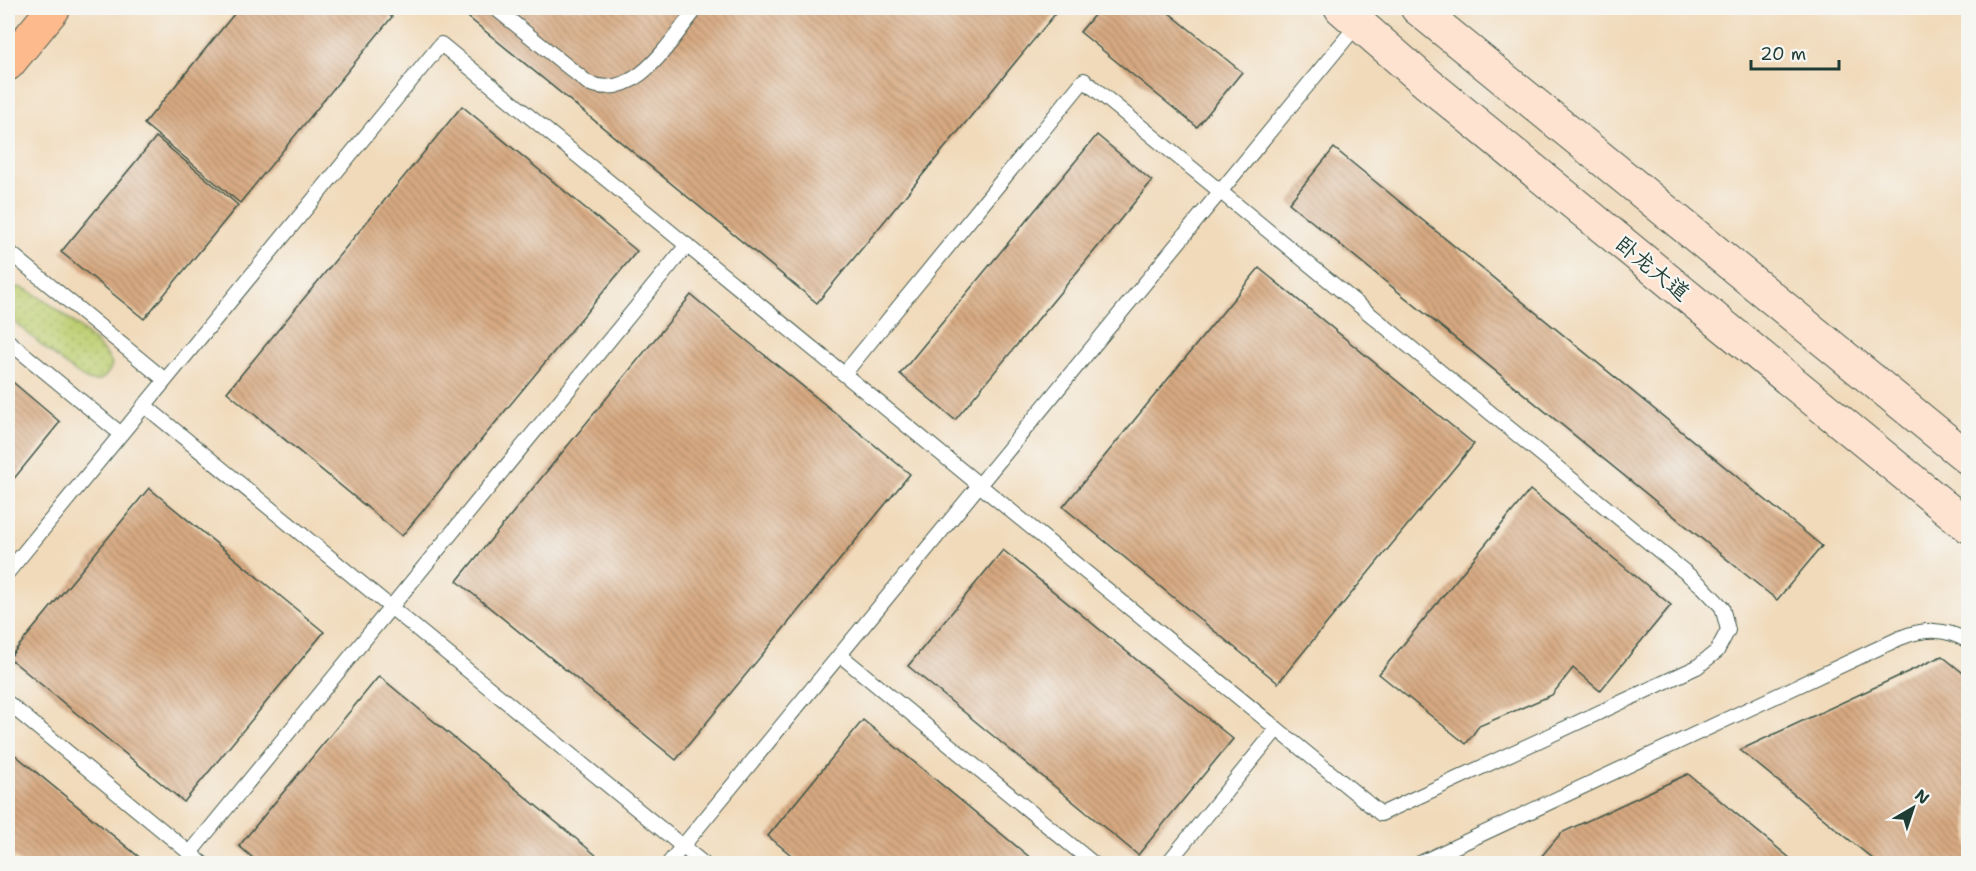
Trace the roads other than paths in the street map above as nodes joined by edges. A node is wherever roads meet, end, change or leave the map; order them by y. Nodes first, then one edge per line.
1 (54, 8) edge
2 (495, 8) edge
3 (697, 8) edge
4 (1417, 8) edge
5 (513, 13) edge
6 (1357, 13) edge
7 (8, 64) edge
8 (1220, 191) junction
9 (687, 245) junction
10 (8, 251) edge
11 (8, 341) edge
12 (844, 374) junction
13 (165, 380) junction
14 (144, 405) junction
15 (121, 434) junction
16 (1968, 458) edge
17 (979, 485) junction
18 (1968, 526) edge
19 (8, 572) edge
20 (391, 607) junction
21 (1968, 640) edge
22 (840, 655) junction
23 (8, 704) edge
24 (1277, 729) junction
25 (683, 846) junction
26 (190, 853) junction
27 (203, 864) edge
28 (668, 864) edge
29 (704, 864) edge
30 (1094, 864) edge
31 (1167, 864) edge
32 (1418, 864) edge

1 - 7 main road
2 - 5 lane
3 - 5 lane
4 - 16 main road
6 - 8 lane
6 - 18 main road, 卧龙大道
8 - 12 lane
8 - 17 lane
8 - 24 lane
9 - 12 lane
9 - 13 lane
9 - 20 lane
10 - 13 lane
11 - 15 lane
12 - 17 lane
13 - 14 lane
14 - 15 lane
14 - 20 lane
15 - 19 lane
17 - 22 lane
17 - 24 lane
20 - 25 lane
20 - 26 lane
21 - 32 lane
22 - 25 lane
22 - 30 lane
23 - 26 lane
24 - 31 lane
25 - 28 lane
25 - 29 lane
26 - 27 lane

